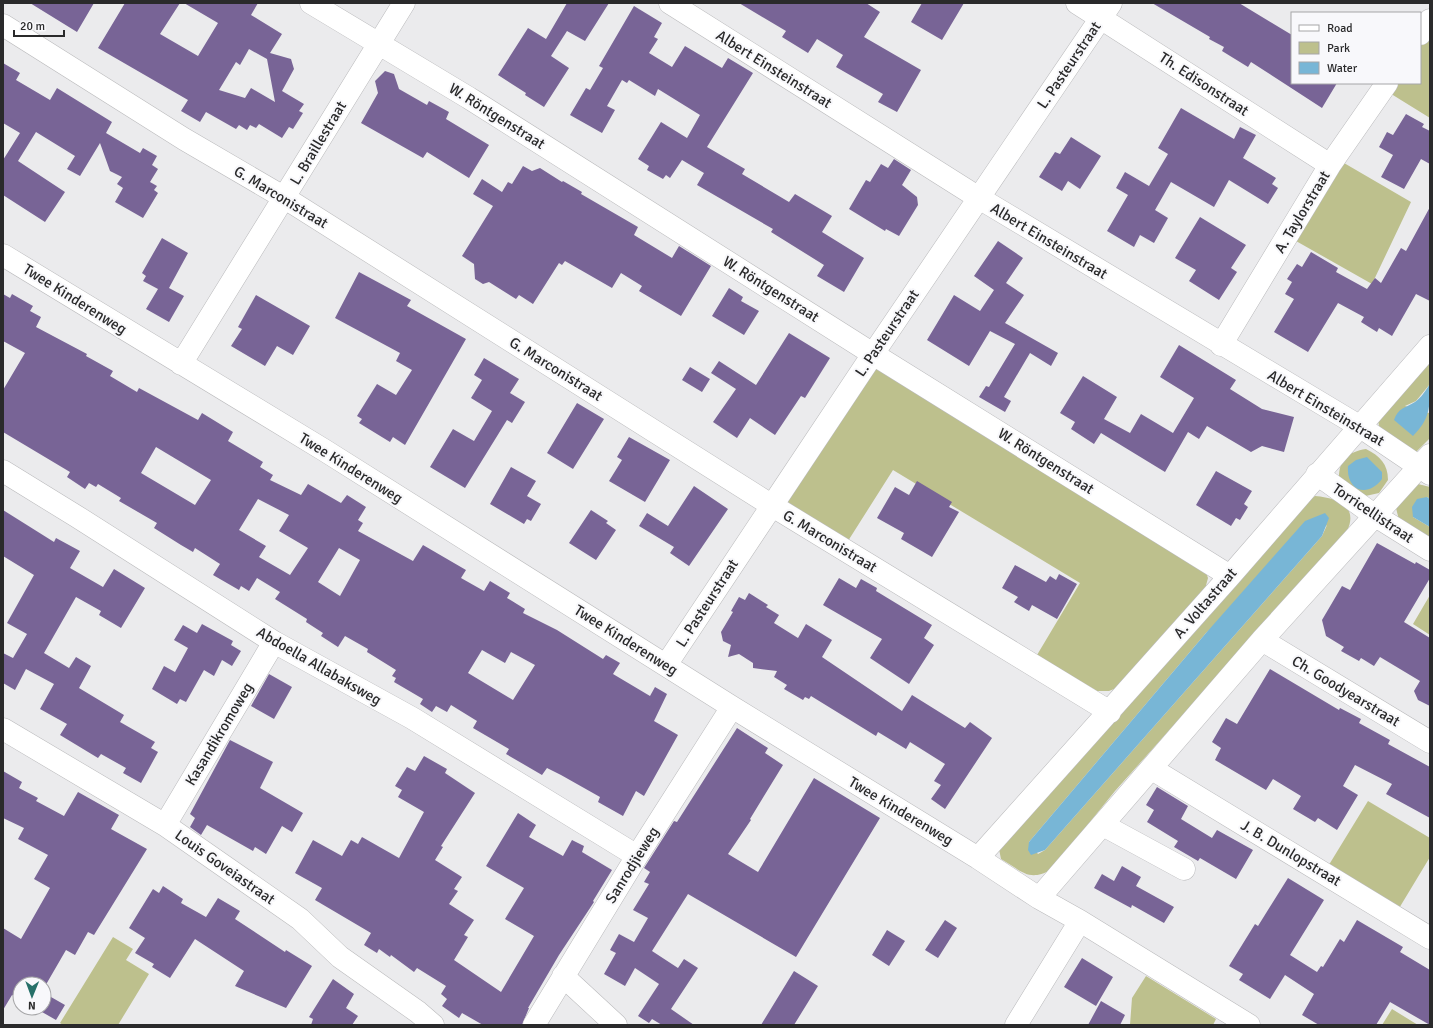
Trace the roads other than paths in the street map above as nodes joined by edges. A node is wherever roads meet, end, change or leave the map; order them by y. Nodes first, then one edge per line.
1 (311, 3) edge
2 (404, 3) edge
3 (670, 3) edge
4 (1077, 3) edge
5 (1106, 10) edge
6 (1430, 20) edge
7 (3, 25) edge
8 (1421, 33) edge
9 (378, 44) junction
10 (1386, 84) edge
11 (1330, 165) junction
12 (285, 198) junction
13 (979, 198) junction
14 (3, 255) edge
15 (1221, 345) junction
16 (1430, 346) edge
17 (873, 354) junction
18 (180, 364) junction
19 (1359, 426) junction
20 (1426, 465) edge
21 (3, 471) edge
22 (1317, 474) junction
23 (771, 505) junction
24 (1374, 515) junction
25 (1430, 550) edge
26 (1230, 576) junction
27 (1262, 640) junction
28 (274, 642) junction
29 (666, 665) junction
30 (732, 707) junction
31 (1110, 712) junction
32 (3, 729) edge
33 (1430, 742) edge
34 (1152, 769) junction
35 (165, 825) junction
36 (1103, 825) junction
37 (637, 856) junction
38 (978, 858) junction
39 (1184, 869) dead end
40 (1039, 898) junction
41 (1080, 921) junction
42 (1430, 938) edge
43 (563, 976) junction
44 (433, 1025) edge
45 (534, 1025) edge
46 (616, 1025) edge
47 (1016, 1025) edge
48 (1249, 1025) edge

1 - 9 street, W. Röntgenstraat
2 - 9 street, L. Braillestraat
3 - 13 street, Albert Einsteinstraat
4 - 5 street, Th. Edisonstraat
5 - 11 street, Th. Edisonstraat
5 - 13 street, L. Pasteurstraat
6 - 8 street
7 - 12 street, G. Marconistraat
9 - 12 street, L. Braillestraat
9 - 17 street, W. Röntgenstraat
10 - 11 street, A. Taylorstraat
11 - 15 street, A. Taylorstraat
12 - 18 street, L. Braillestraat
12 - 23 street, G. Marconistraat
13 - 15 street, Albert Einsteinstraat
13 - 17 street, L. Pasteurstraat
14 - 18 street, Twee Kinderenweg
15 - 19 street, Albert Einsteinstraat
16 - 19 street, A. Voltastraat
17 - 23 street, L. Pasteurstraat
17 - 26 street, W. Röntgenstraat
18 - 29 street, Twee Kinderenweg
19 - 20 street, Albert Einsteinstraat
19 - 22 street, A. Voltastraat
20 - 24 street
21 - 28 street, Abdoella Allabaksweg
22 - 24 street, Torricellistraat
22 - 26 street, A. Voltastraat
23 - 29 street, L. Pasteurstraat
23 - 31 street, G. Marconistraat
24 - 25 street, Torricellistraat
24 - 27 street
26 - 31 street, A. Voltastraat
27 - 33 street, Ch. Goodyearstraat
27 - 34 street
28 - 35 street, Kasandikromoweg
28 - 37 street, Abdoella Allabaksweg
29 - 30 street, Twee Kinderenweg
30 - 37 street, Sanrodjieweg
30 - 38 street, Twee Kinderenweg
31 - 38 street, A. Voltastraat
32 - 35 street, Louis Goveiastraat
34 - 36 street
34 - 42 street, J. B. Dunlopstraat
35 - 44 street, Louis Goveiastraat
36 - 39 street
36 - 40 street
37 - 43 street, Sanrodjieweg
38 - 40 street, Twee Kinderenweg
40 - 41 street, Twee Kinderenweg
41 - 47 street
41 - 48 street, Twee Kinderenweg
43 - 45 street, Sanrodjieweg
43 - 46 street

